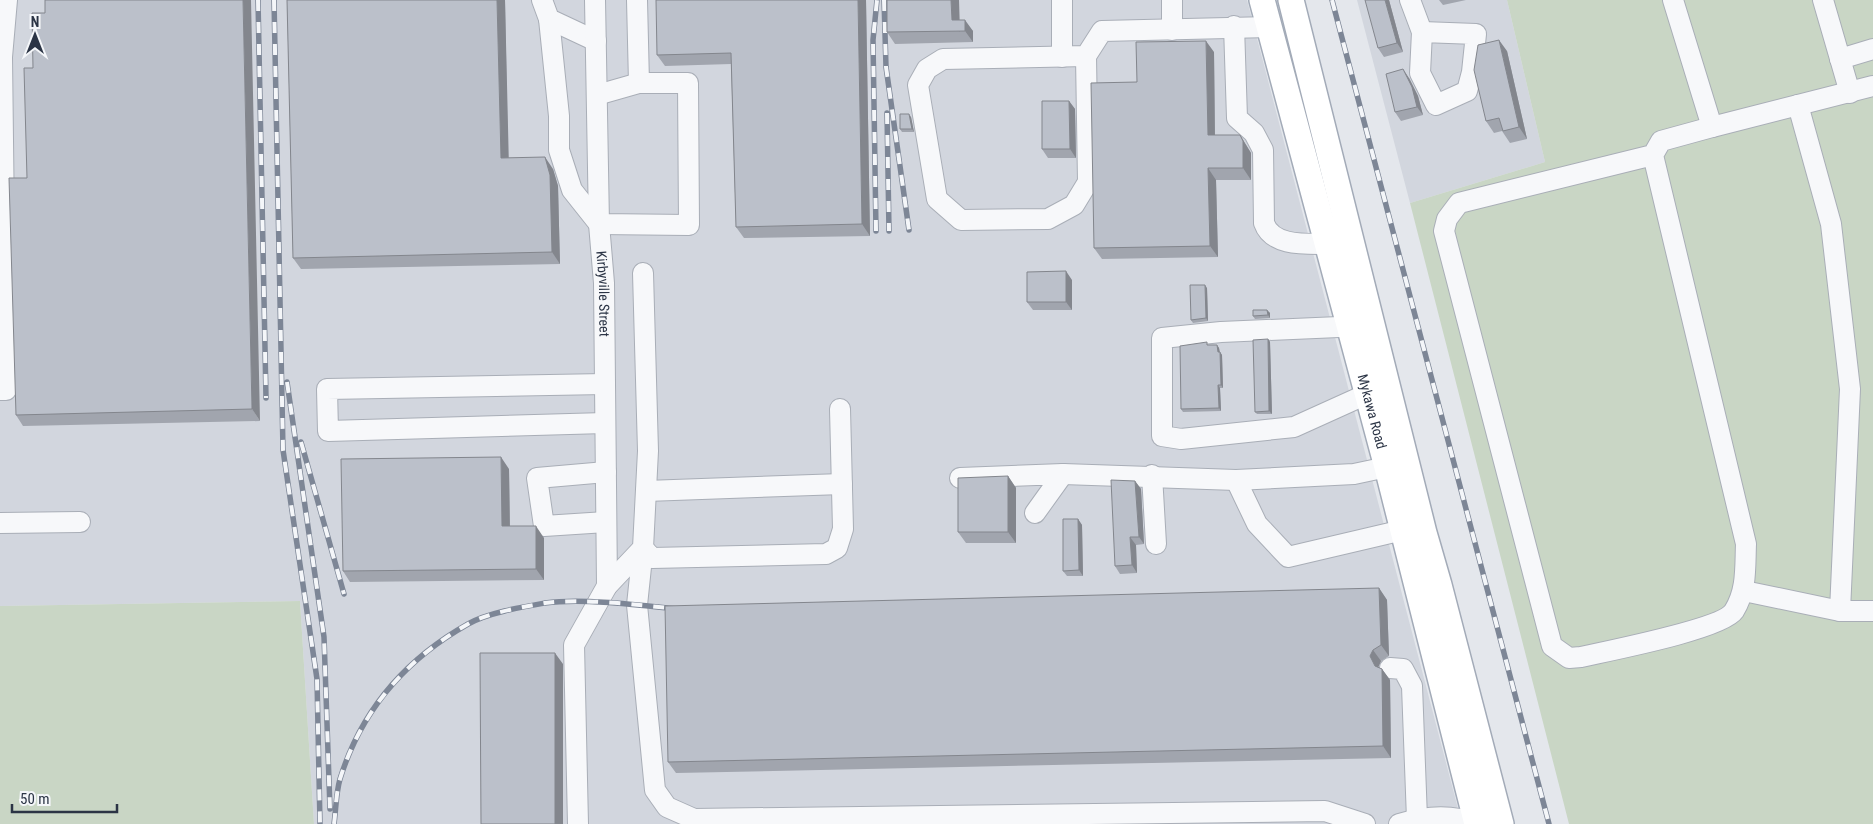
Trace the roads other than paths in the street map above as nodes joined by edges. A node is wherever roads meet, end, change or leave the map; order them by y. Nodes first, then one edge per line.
1 (7, 0) edge
2 (542, 0) edge
3 (595, 0) edge
4 (637, 0) edge
5 (1062, 0) edge
6 (1172, 0) edge
7 (1262, 0) edge
8 (1291, 0) edge
9 (1410, 0) edge
10 (1673, 0) edge
11 (1823, 0) edge
12 (549, 19) junction
13 (1234, 26) junction
14 (1270, 26) junction
15 (1172, 30) junction
16 (1422, 32) dead end
17 (596, 41) junction
18 (1873, 49) edge
19 (1086, 56) junction
20 (1, 57) edge
21 (1062, 57) junction
22 (1840, 58) junction
23 (639, 83) junction
24 (1873, 86) edge
25 (1850, 92) junction
26 (597, 95) junction
27 (1798, 106) junction
28 (1712, 127) junction
29 (1652, 155) junction
30 (600, 224) junction
31 (1318, 244) junction
32 (643, 273) dead end
33 (1361, 326) junction
34 (605, 384) junction
35 (0, 390) edge
36 (1367, 394) junction
37 (840, 409) dead end
38 (605, 423) junction
39 (1397, 465) junction
40 (606, 472) junction
41 (1063, 474) junction
42 (1152, 475) junction
43 (960, 478) edge
44 (1236, 480) junction
45 (842, 484) junction
46 (646, 491) junction
47 (1035, 513) dead end
48 (80, 522) dead end
49 (606, 522) junction
50 (0, 523) edge
51 (1402, 530) junction
52 (1156, 544) dead end
53 (643, 548) junction
54 (607, 586) junction
55 (1744, 591) junction
56 (1840, 611) junction
57 (1873, 611) edge
58 (1390, 668) dead end
59 (1408, 822) edge
60 (578, 824) edge
61 (1365, 824) edge
62 (1476, 824) edge
63 (1493, 824) edge
64 (1501, 824) edge

1 - 20 street
2 - 12 street
3 - 17 street, Kirbyville Street
4 - 23 street
5 - 21 street
6 - 15 street
7 - 14 main road, Mykawa Road
8 - 33 main road, Mykawa Road
9 - 16 street
10 - 28 street
11 - 22 street
12 - 17 street
12 - 30 street
13 - 14 street
13 - 15 street
13 - 31 street
14 - 31 main road, Mykawa Road
15 - 19 street
17 - 26 street, Kirbyville Street
18 - 22 street
19 - 21 street
19 - 21 street
20 - 35 street
22 - 25 street
23 - 26 street
23 - 30 street
24 - 25 street
25 - 27 street
26 - 30 street, Kirbyville Street
27 - 28 street
27 - 56 street
28 - 29 street
29 - 55 street
29 - 55 street
30 - 34 street, Kirbyville Street
31 - 33 main road, Mykawa Road
32 - 46 street
33 - 36 main road, Mykawa Road
33 - 36 street
33 - 39 main road, Mykawa Road
34 - 38 street, Kirbyville Street
34 - 38 street
36 - 39 main road, Mykawa Road
37 - 45 street
38 - 40 street, Kirbyville Street
39 - 44 street
39 - 51 main road, Mykawa Road
39 - 64 main road, Mykawa Road
40 - 49 street, Kirbyville Street
40 - 49 street
41 - 42 street
41 - 43 street
41 - 47 street
42 - 44 street
42 - 52 street
44 - 51 street
45 - 46 street
45 - 53 street
46 - 53 street
48 - 50 street
49 - 54 street, Kirbyville Street
51 - 62 main road, Mykawa Road
53 - 54 street
53 - 61 street
54 - 60 street
55 - 56 street
56 - 57 street
58 - 59 street
59 - 62 street
63 - 64 street

